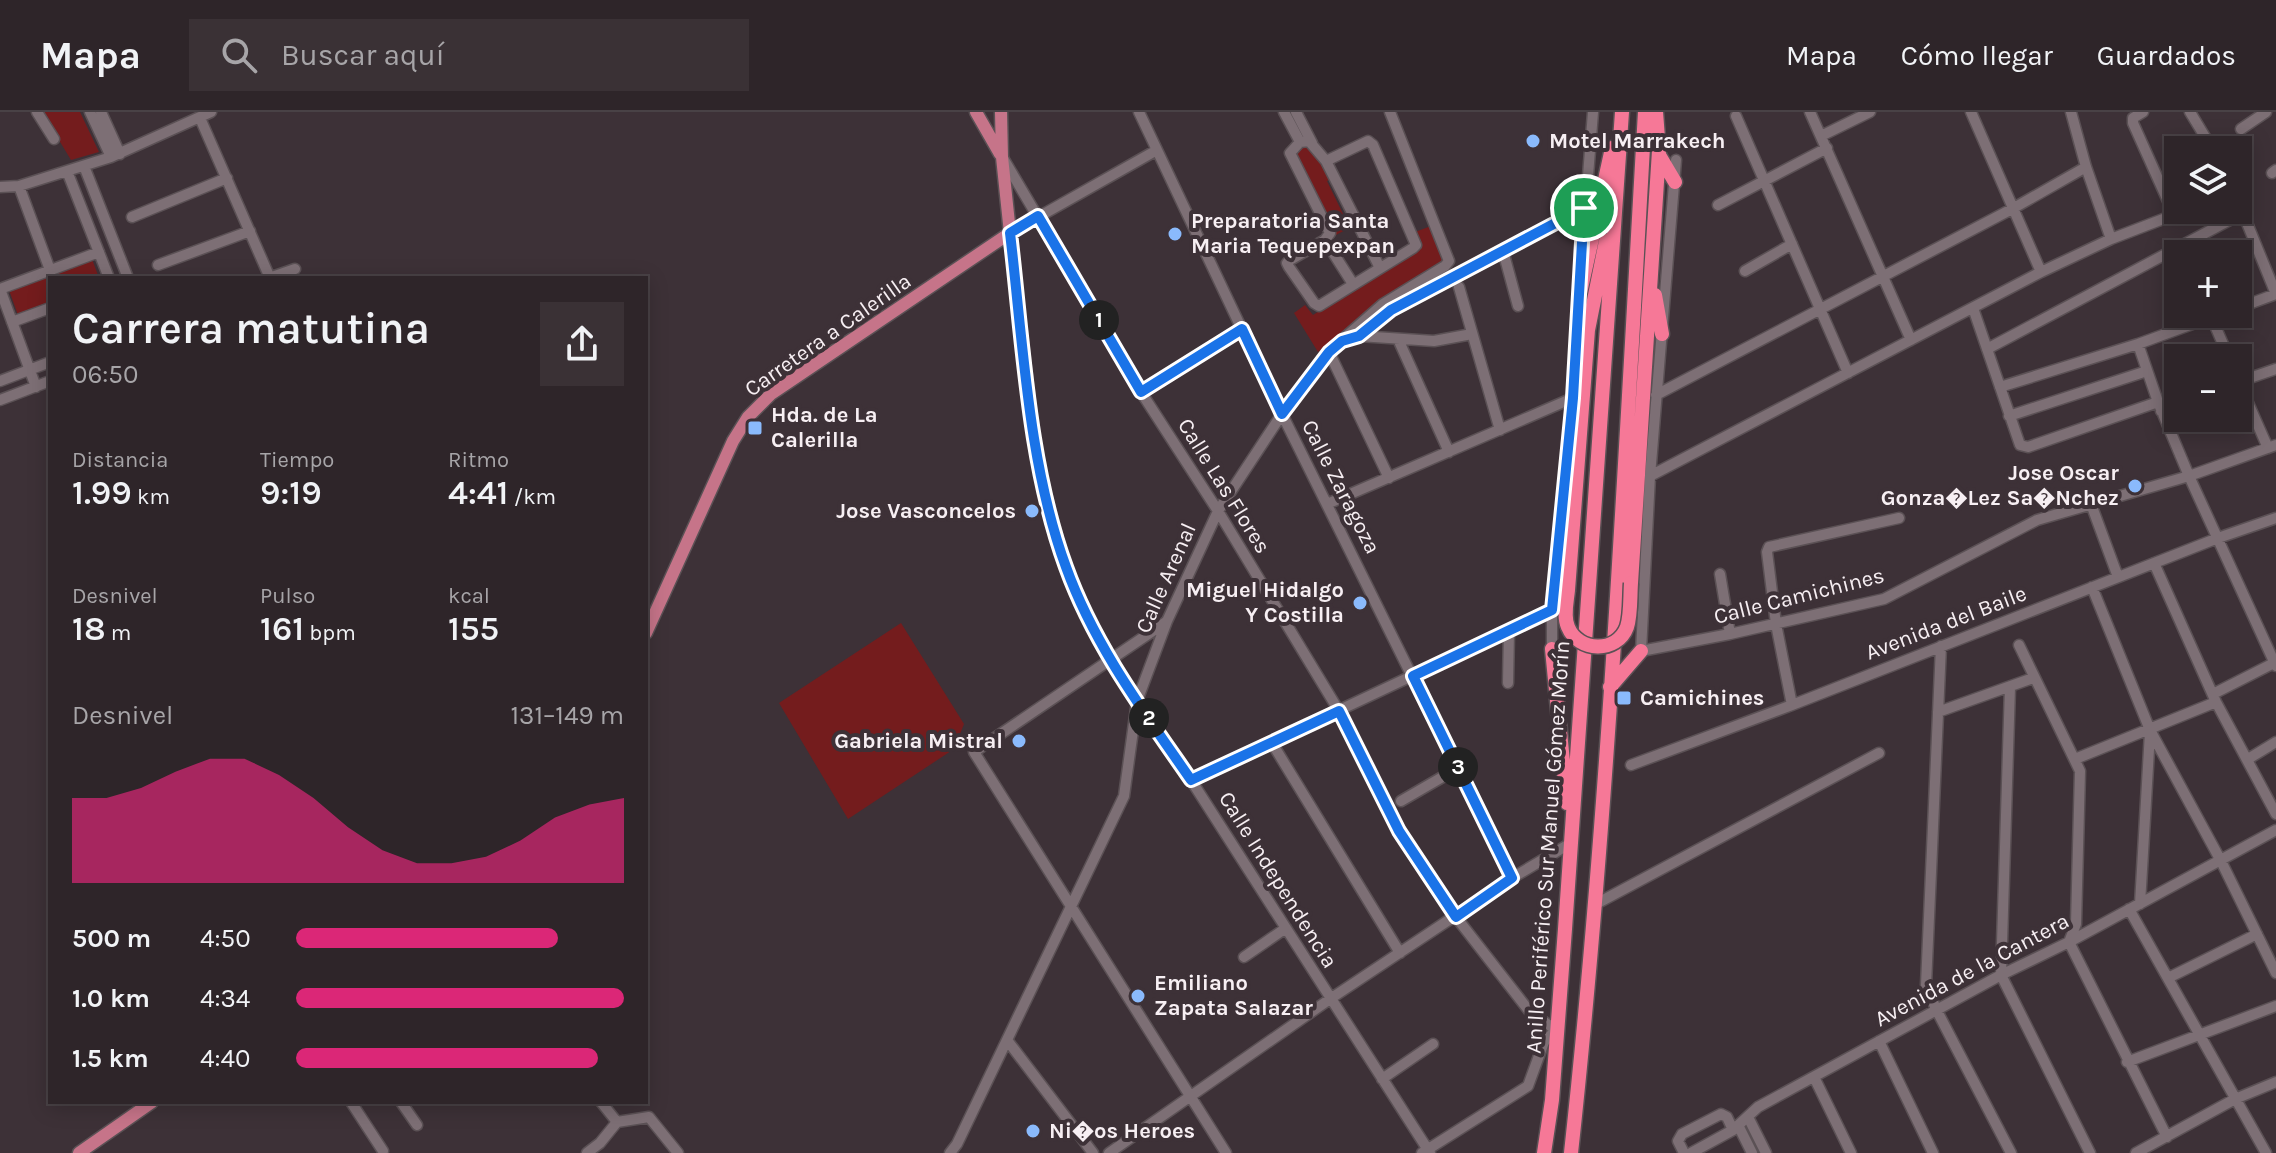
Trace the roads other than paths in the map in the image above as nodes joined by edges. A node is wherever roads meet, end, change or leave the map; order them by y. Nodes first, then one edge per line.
1 (37, 112) edge
2 (90, 112) edge
3 (101, 112) edge
4 (211, 112) edge
5 (976, 112) edge
6 (1001, 112) edge
7 (1139, 112) edge
8 (1284, 112) edge
9 (1296, 112) edge
10 (1390, 112) edge
11 (1593, 112) edge
12 (1621, 112) edge
13 (1645, 112) edge
14 (1656, 112) edge
15 (1810, 112) edge
16 (1870, 112) edge
17 (1971, 112) edge
18 (2071, 112) edge
19 (2143, 112) edge
20 (2190, 112) edge
21 (2266, 112) edge
22 (1736, 116) dead end
23 (200, 118) junction
24 (2241, 129) dead end
25 (1821, 136) junction
26 (2205, 136) edge
27 (54, 139) dead end
28 (1306, 142) junction
29 (1827, 148) junction
30 (1157, 150) junction
31 (1659, 154) junction
32 (116, 156) junction
33 (1002, 157) junction
34 (1676, 160) dead end
35 (1326, 161) junction
36 (84, 166) junction
37 (2086, 167) junction
38 (67, 171) junction
39 (227, 178) junction
40 (1618, 181) junction
41 (1765, 181) junction
42 (1675, 182) junction
43 (19, 186) junction
44 (0, 187) edge
45 (2164, 191) edge
46 (1718, 205) dead end
47 (1584, 208) junction
48 (2012, 209) junction
49 (1038, 216) junction
50 (132, 217) dead end
51 (2164, 218) edge
52 (2225, 224) edge
53 (2247, 224) edge
54 (250, 231) junction
55 (1010, 233) junction
56 (2111, 239) junction
57 (1325, 240) junction
58 (2199, 240) edge
59 (1792, 244) junction
60 (1503, 251) junction
61 (99, 252) junction
62 (2164, 260) edge
63 (158, 265) dead end
64 (1380, 268) junction
65 (295, 269) dead end
66 (50, 270) junction
67 (1745, 271) dead end
68 (2041, 272) junction
69 (1651, 274) junction
70 (1883, 275) junction
71 (108, 276) edge
72 (127, 276) edge
73 (268, 276) edge
74 (275, 276) edge
75 (1353, 284) junction
76 (1459, 287) dead end
77 (0, 289) edge
78 (1580, 293) junction
79 (2276, 294) edge
80 (2252, 303) edge
81 (1518, 306) dead end
82 (1820, 308) junction
83 (1973, 308) junction
84 (48, 309) edge
85 (12, 322) junction
86 (2180, 328) edge
87 (1242, 329) junction
88 (1472, 334) junction
89 (1662, 334) junction
90 (1359, 336) junction
91 (1398, 339) junction
92 (1911, 340) junction
93 (1342, 341) junction
94 (2138, 344) junction
95 (1987, 349) junction
96 (1329, 352) junction
97 (48, 363) edge
98 (2276, 369) edge
99 (29, 370) junction
100 (2147, 371) junction
101 (1848, 373) junction
102 (2252, 377) edge
103 (0, 381) edge
104 (48, 382) edge
105 (36, 387) junction
106 (2000, 387) junction
107 (1141, 392) junction
108 (1656, 395) junction
109 (1573, 398) junction
110 (0, 400) edge
111 (2164, 406) edge
112 (2159, 407) junction
113 (2252, 409) edge
114 (1282, 414) junction
115 (2009, 416) junction
116 (1500, 430) junction
117 (2272, 447) edge
118 (1449, 452) junction
119 (1650, 476) junction
120 (2189, 476) junction
121 (1389, 478) junction
122 (1327, 504) junction
123 (2091, 504) junction
124 (1218, 511) junction
125 (1899, 518) dead end
126 (2276, 518) edge
127 (2218, 538) junction
128 (2154, 563) junction
129 (1720, 574) dead end
130 (2118, 577) junction
131 (2092, 587) junction
132 (1552, 610) junction
133 (1167, 621) junction
134 (1776, 624) junction
135 (648, 629) edge
136 (1509, 631) junction
137 (1730, 634) junction
138 (2019, 645) dead end
139 (1941, 646) junction
140 (1552, 649) joint
141 (1641, 651) junction
142 (1109, 659) junction
143 (2276, 664) edge
144 (1413, 676) junction
145 (2033, 678) junction
146 (1508, 683) dead end
147 (1610, 687) junction
148 (2010, 687) junction
149 (2214, 698) junction
150 (1137, 701) junction
151 (1792, 705) junction
152 (1339, 711) junction
153 (1938, 712) junction
154 (2150, 730) junction
155 (2276, 742) edge
156 (1272, 743) junction
157 (1879, 753) dead end
158 (2075, 759) junction
159 (2248, 759) junction
160 (1631, 765) dead end
161 (1458, 768) junction
162 (1191, 780) junction
163 (1401, 801) dead end
164 (2276, 814) edge
165 (2276, 830) edge
166 (1571, 843) junction
167 (2221, 861) junction
168 (1512, 878) junction
169 (1594, 905) junction
170 (2134, 907) junction
171 (1072, 909) junction
172 (1456, 917) junction
173 (1286, 928) junction
174 (2257, 934) junction
175 (2069, 942) junction
176 (1400, 953) junction
177 (1244, 957) dead end
178 (2276, 973) edge
179 (2001, 975) junction
180 (2168, 978) junction
181 (1330, 999) junction
182 (2276, 1006) edge
183 (1936, 1009) junction
184 (1556, 1030) junction
185 (2200, 1035) junction
186 (1007, 1040) junction
187 (1879, 1041) junction
188 (1433, 1044) dead end
189 (2127, 1062) junction
190 (1814, 1077) junction
191 (1382, 1079) junction
192 (2276, 1082) edge
193 (1190, 1097) junction
194 (2235, 1099) junction
195 (149, 1104) edge
196 (352, 1104) edge
197 (402, 1104) edge
198 (603, 1104) edge
199 (1748, 1117) junction
200 (617, 1122) junction
201 (417, 1125) dead end
202 (1736, 1129) junction
203 (2167, 1137) junction
204 (383, 1151) edge
205 (1426, 1152) edge
206 (79, 1153) edge
207 (587, 1153) edge
208 (678, 1153) edge
209 (950, 1153) edge
210 (1093, 1153) edge
211 (1109, 1153) edge
212 (1226, 1153) edge
213 (1544, 1153) edge
214 (1571, 1153) edge
215 (1684, 1153) edge
216 (1691, 1153) edge
217 (1752, 1153) edge
218 (1766, 1153) edge
219 (1851, 1153) edge
220 (1933, 1153) edge
221 (2011, 1153) edge
222 (2090, 1153) edge
223 (2136, 1153) edge
224 (2266, 1153) edge

1 - 27 street
2 - 32 street
3 - 32 street
4 - 23 street
5 - 33 main road, Calle Las Flores
6 - 33 main road, Calle Independencia
7 - 30 street, Calle Zaragoza
8 - 28 street
9 - 28 street
10 - 93 street
11 - 47 street
12 - 40 highway, Anillo Periférico Sur Manuel Gómez Morín
12 - 78 highway
13 - 147 highway
14 - 31 highway
15 - 25 street
16 - 25 street
17 - 48 street
18 - 37 street
19 - 45 street
20 - 26 street
21 - 24 street
22 - 41 street
23 - 32 street
23 - 39 street
25 - 29 street
28 - 35 street
28 - 57 street
29 - 41 street
29 - 70 street
30 - 49 street
30 - 87 street, Calle Zaragoza
31 - 42 highway
31 - 69 highway
32 - 36 street
33 - 49 street, Calle Las Flores
33 - 55 main road, Calle Independencia
34 - 42 street
35 - 64 street
35 - 64 street
36 - 38 street
36 - 72 street
37 - 48 street
37 - 56 street
38 - 43 street
38 - 61 street
39 - 50 street
39 - 54 street
40 - 69 highway, bridge
40 - 166 highway, Anillo Periférico Sur Manuel Gómez Morín
41 - 46 street
41 - 59 street
42 - 89 street
43 - 44 street
43 - 66 street
47 - 60 street, Calle Arenal
47 - 78 street
48 - 68 street
48 - 70 street
49 - 55 street
49 - 107 street, Calle Las Flores
51 - 56 street
52 - 58 street
53 - 79 street
54 - 63 street
54 - 73 street
55 - 135 main road, Carretera a Calerilla
55 - 142 street, Calle Independencia
56 - 68 street
57 - 75 street
57 - 75 street
59 - 67 street
59 - 82 street
60 - 81 street
60 - 90 street, Calle Arenal
61 - 66 street
61 - 71 street
62 - 95 street
64 - 75 street
65 - 74 street
66 - 77 street
68 - 83 street
69 - 89 highway
70 - 82 street
70 - 92 street
76 - 88 street
77 - 85 street
78 - 109 street
79 - 80 street
82 - 101 street
82 - 108 street
83 - 92 street
83 - 95 street
84 - 85 street
85 - 99 street
86 - 94 street
87 - 107 street
87 - 114 street, Calle Zaragoza
88 - 91 street
88 - 116 street
89 - 108 street
90 - 91 street
90 - 93 street, Calle Arenal
91 - 118 street
92 - 101 street
93 - 96 street, Calle Arenal
94 - 100 street
94 - 106 street
95 - 106 street
96 - 114 street, Calle Arenal
96 - 121 street
97 - 99 street
98 - 102 street
99 - 103 street
99 - 105 street
100 - 112 street
100 - 115 street
101 - 119 street
104 - 105 street
105 - 110 street
106 - 115 street
107 - 124 street, Calle Las Flores
108 - 119 street
109 - 116 street
109 - 132 street
111 - 112 street
112 - 115 street
112 - 120 street
113 - 117 street
114 - 122 street, Calle Zaragoza
114 - 124 street, Calle Arenal
116 - 118 street
117 - 120 street, Calle Camichines
118 - 121 street
119 - 141 street
120 - 123 street, Calle Camichines
120 - 127 street
121 - 122 street
122 - 144 street, Calle Zaragoza
123 - 130 street
123 - 134 street, Calle Camichines
124 - 133 street, Calle Arenal
124 - 152 street, Calle Las Flores
125 - 134 street
126 - 127 street, Avenida del Baile
127 - 128 street, Avenida del Baile
127 - 143 street
128 - 130 street, Avenida del Baile
128 - 149 street
129 - 137 street
130 - 131 street, Avenida del Baile
131 - 139 street, Avenida del Baile
131 - 154 street
132 - 136 street
132 - 140 street
133 - 142 street
133 - 150 street, Calle Arenal
134 - 137 street, Calle Camichines
134 - 151 street
136 - 144 street
136 - 146 street
137 - 141 street, Calle Camichines
138 - 145 street
139 - 151 street, Avenida del Baile
139 - 153 street
140 - 166 highway
141 - 147 highway
142 - 150 street, Calle Independencia
142 - 171 street
143 - 149 street
144 - 152 street
144 - 161 street, Calle Zaragoza
145 - 148 street
145 - 158 street
147 - 169 highway
148 - 153 street
148 - 179 street
149 - 154 street
149 - 159 street
150 - 162 street, Calle Independencia
150 - 171 street, Calle Arenal
151 - 160 street, Avenida del Baile
152 - 156 street
152 - 172 street, Calle Las Flores
153 - 183 street
154 - 158 street
154 - 167 street
154 - 170 street
155 - 159 street
156 - 162 street
156 - 176 street
157 - 169 street
158 - 175 street
159 - 164 street
161 - 163 street
161 - 168 street, Calle Zaragoza
162 - 173 street, Calle Independencia
165 - 167 street, Avenida de la Cantera
166 - 168 street
166 - 184 highway, Anillo Periférico Sur Manuel Gómez Morín
167 - 170 street, Avenida de la Cantera
167 - 174 street
168 - 172 street
169 - 214 highway
170 - 175 street, Avenida de la Cantera
170 - 180 street
171 - 186 street, Calle Arenal
171 - 193 street
172 - 176 street
172 - 184 street, Calle Las Flores
173 - 177 street
173 - 181 street, Calle Independencia
174 - 178 street
174 - 180 street
175 - 179 street, Avenida de la Cantera
175 - 189 street
176 - 181 street
179 - 183 street, Avenida de la Cantera
179 - 222 street
180 - 185 street
181 - 191 street, Calle Independencia
181 - 193 street
182 - 185 street
183 - 187 street, Avenida de la Cantera
183 - 221 street
184 - 205 street
184 - 213 highway, Anillo Periférico Sur Manuel Gómez Morín
185 - 189 street
185 - 194 street
186 - 209 street, Calle Arenal
186 - 210 street
187 - 190 street, Avenida de la Cantera
187 - 220 street
188 - 191 street
189 - 203 street
190 - 199 street, Avenida de la Cantera
190 - 219 street
191 - 205 street, Calle Independencia
192 - 194 street
193 - 211 street
193 - 212 street
194 - 203 street
194 - 224 street
195 - 206 main road
196 - 204 street
197 - 201 street
198 - 200 street
199 - 202 street, Avenida de la Cantera
199 - 218 street
200 - 207 street
200 - 208 street
202 - 215 street
202 - 216 street, Avenida de la Cantera
202 - 217 street
203 - 223 street

